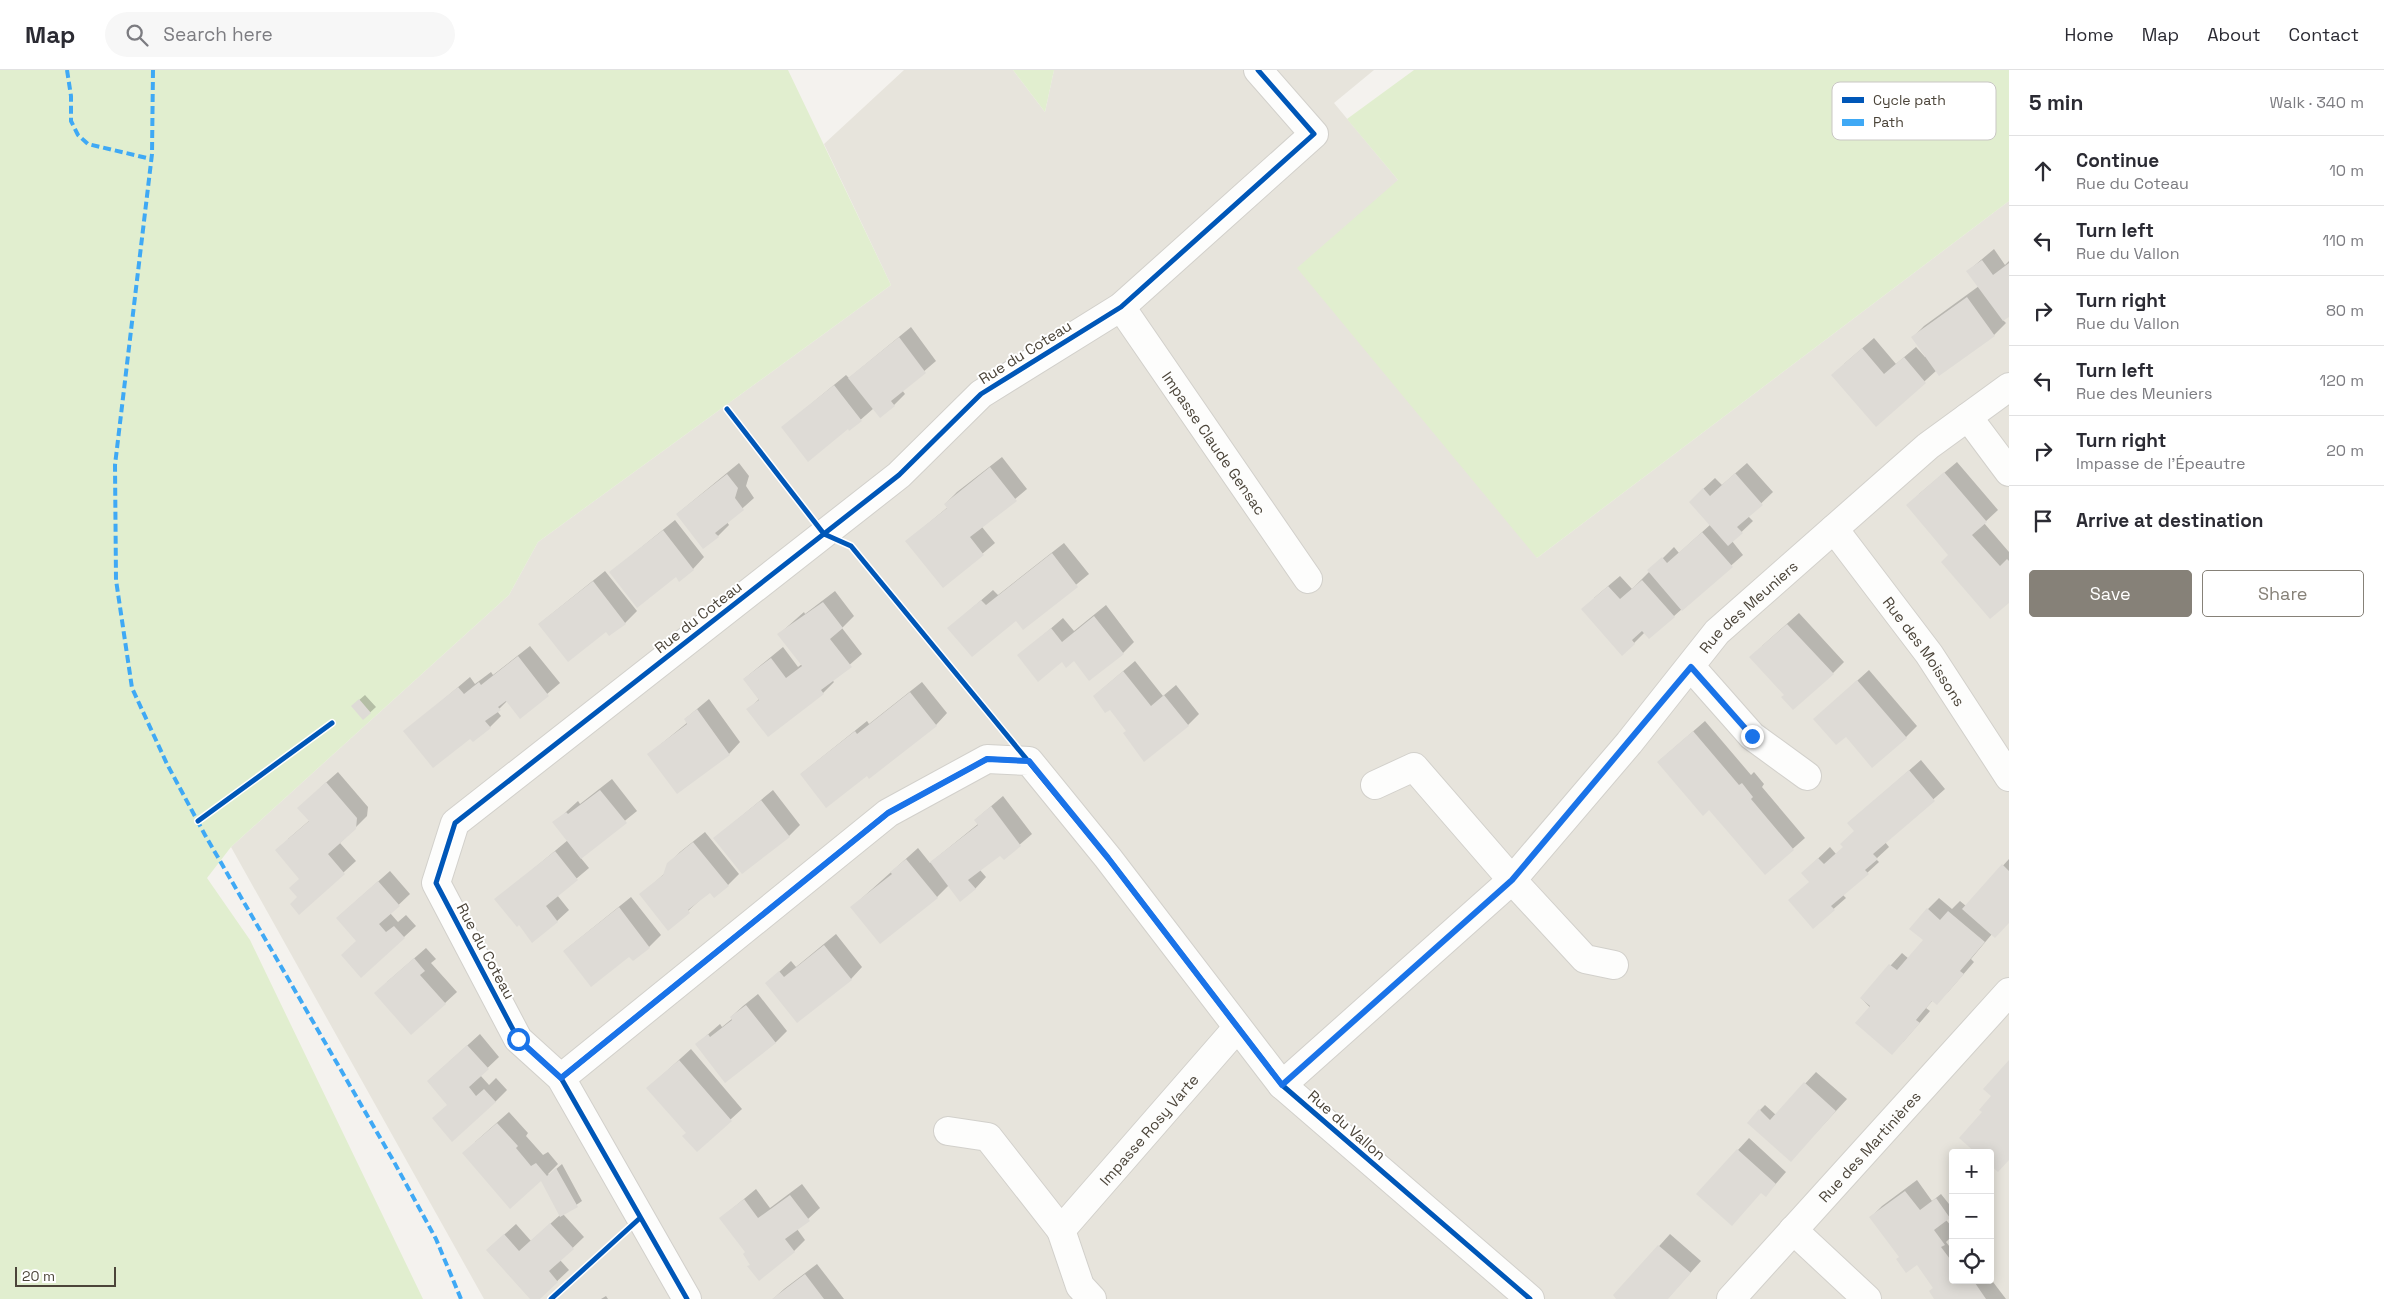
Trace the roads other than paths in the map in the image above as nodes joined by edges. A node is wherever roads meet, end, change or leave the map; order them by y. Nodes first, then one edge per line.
1 (1258, 70) edge
2 (1121, 307) junction
3 (2009, 387) edge
4 (1968, 417) junction
5 (2009, 472) edge
6 (1834, 529) junction
7 (1308, 579) dead end
8 (1691, 667) junction
9 (1807, 776) dead end
10 (2009, 777) edge
11 (1375, 785) dead end
12 (1512, 880) junction
13 (1614, 965) dead end
14 (2009, 992) edge
15 (1237, 1028) junction
16 (561, 1078) junction
17 (1282, 1085) junction
18 (948, 1131) dead end
19 (1061, 1230) junction
20 (1793, 1230) junction
21 (687, 1299) edge
22 (1092, 1299) edge
23 (1530, 1299) edge
24 (1731, 1299) edge
25 (1867, 1299) edge

1 - 2 street, Rue du Coteau
2 - 7 street, Impasse Claude Gensac
2 - 16 street, Rue du Coteau
3 - 4 street, Rue des Meuniers
4 - 5 street
4 - 6 street, Rue des Meuniers
6 - 8 street, Rue des Meuniers
6 - 10 street, Rue des Moissons
8 - 9 street
8 - 12 street, Rue des Meuniers
11 - 12 street
12 - 13 street
12 - 17 street, Rue des Meuniers
14 - 20 street, Rue des Martinières
15 - 16 street, Rue du Vallon
15 - 17 street, Rue du Vallon
15 - 19 street, Impasse Rosy Varte
16 - 21 street, Rue du Coteau
17 - 23 street, Rue du Vallon
18 - 19 street
19 - 22 street
20 - 24 street, Rue des Martinières
20 - 25 street

